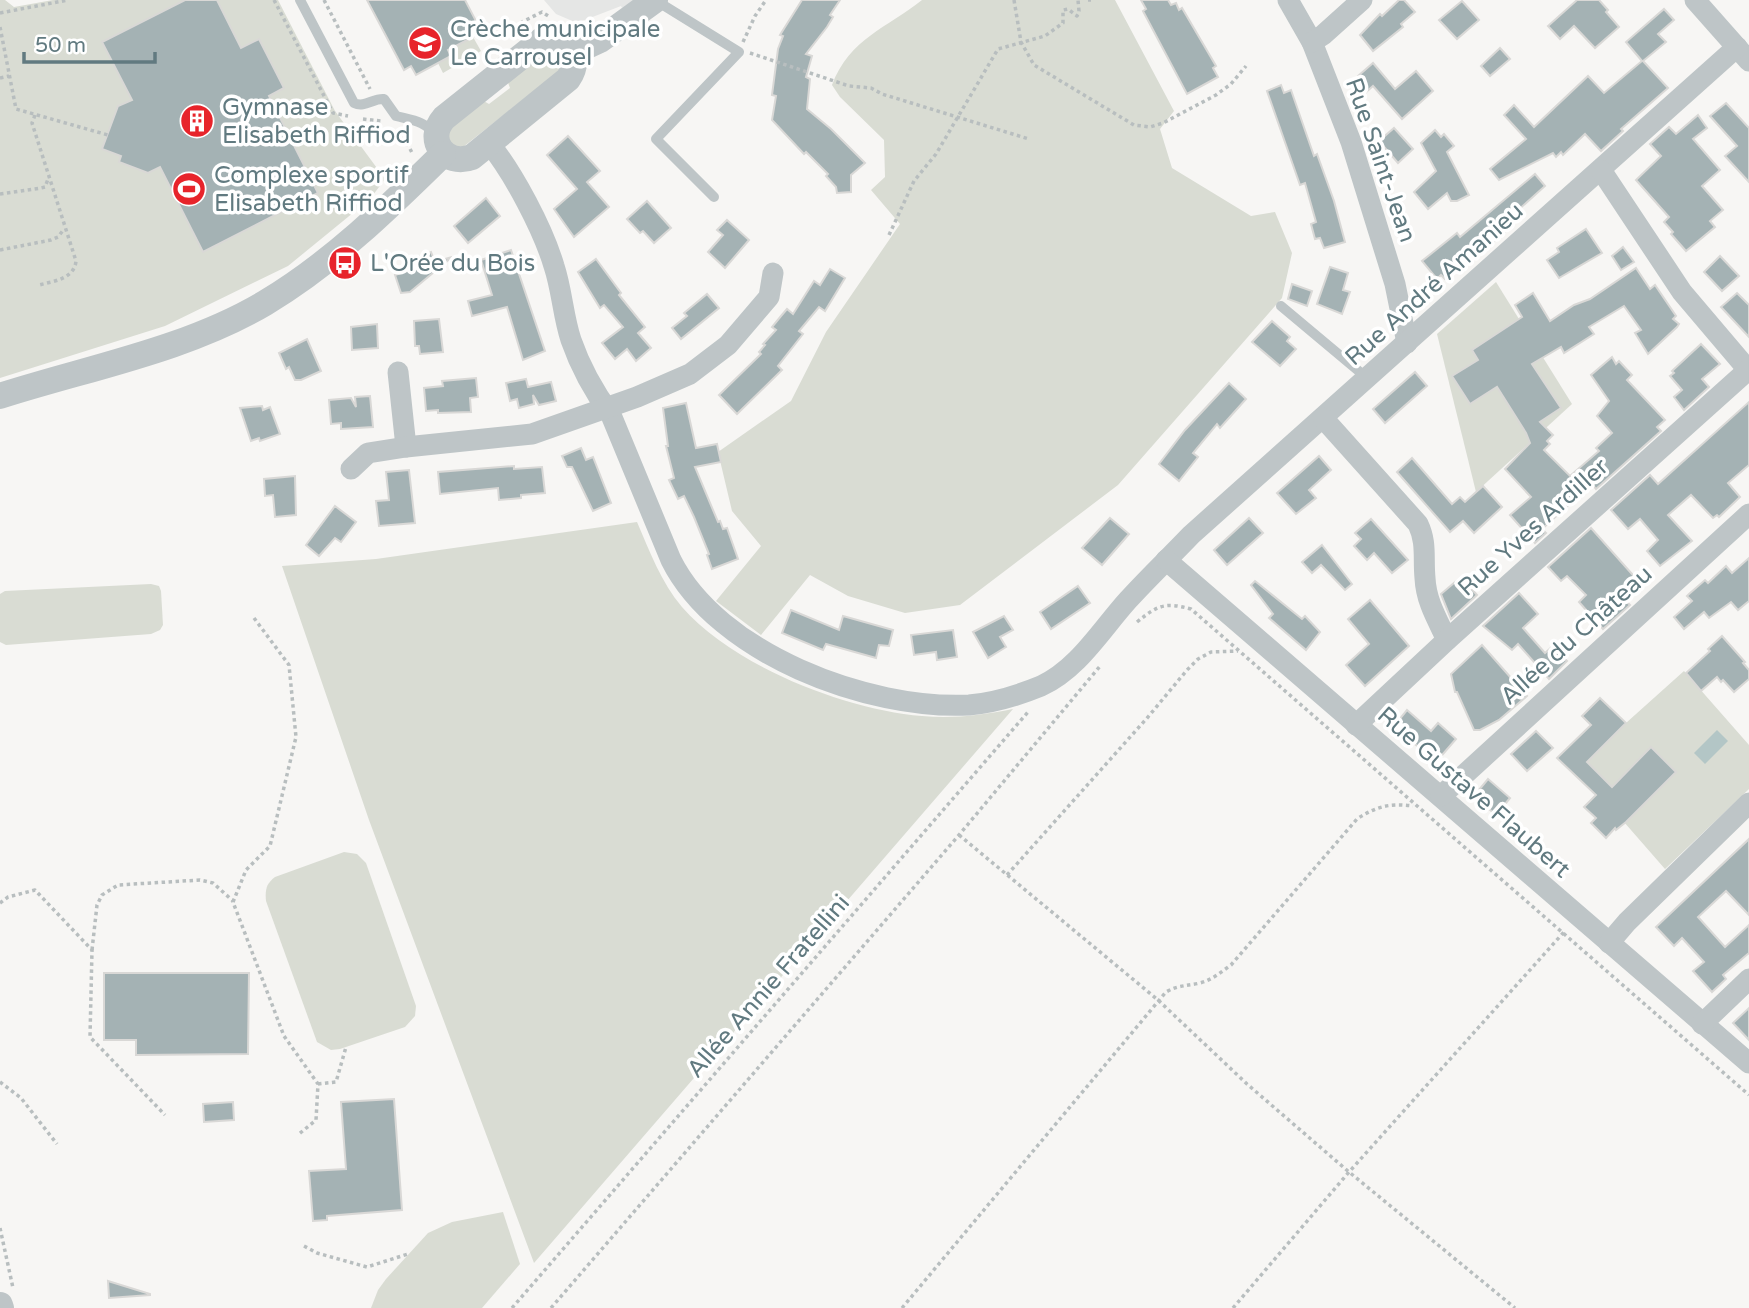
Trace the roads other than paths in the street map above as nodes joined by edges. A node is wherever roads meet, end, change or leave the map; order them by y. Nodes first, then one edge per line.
1 (300, 0) edge
2 (655, 0) edge
3 (1288, 0) edge
4 (1362, 0) edge
5 (1695, 0) edge
6 (1310, 38) junction
7 (572, 53) junction
8 (1743, 54) edge
9 (489, 143) junction
10 (439, 145) junction
11 (1601, 170) junction
12 (714, 197) dead end
13 (773, 272) dead end
14 (1281, 306) dead end
15 (1406, 343) junction
16 (1748, 370) edge
17 (398, 372) dead end
18 (1367, 379) junction
19 (0, 396) edge
20 (606, 408) junction
21 (1323, 418) junction
22 (406, 447) junction
23 (351, 469) dead end
24 (1749, 513) edge
25 (1166, 560) junction
26 (1447, 640) junction
27 (1356, 725) junction
28 (1441, 796) junction
29 (1749, 803) edge
30 (1609, 943) junction
31 (1749, 979) edge
32 (1702, 1024) junction
33 (1749, 1063) edge

1 - 10 lane
2 - 7 street
2 - 12 lane
3 - 6 street, Rue Saint-Jean
4 - 6 street
5 - 8 street
6 - 15 street, Rue Saint-Jean
7 - 9 street
7 - 10 street
8 - 11 street, Rue André Amanieu
9 - 10 street
9 - 20 street, Rue André Amanieu
10 - 19 street
11 - 15 street, Rue André Amanieu
11 - 16 street
13 - 20 street
14 - 18 lane
15 - 18 street, Rue André Amanieu
16 - 26 street, Rue Yves Ardiller
17 - 22 street
18 - 21 street, Rue André Amanieu
20 - 22 street
20 - 25 street, Rue André Amanieu
21 - 25 street, Rue André Amanieu
21 - 26 street
22 - 23 street
24 - 28 street, Allée du Château
25 - 27 street, Rue Gustave Flaubert
26 - 27 street, Rue Yves Ardiller
27 - 28 street, Rue Gustave Flaubert
28 - 30 street, Rue Gustave Flaubert
29 - 30 street
30 - 32 street, Rue Gustave Flaubert
31 - 32 street
32 - 33 street, Rue Gustave Flaubert

